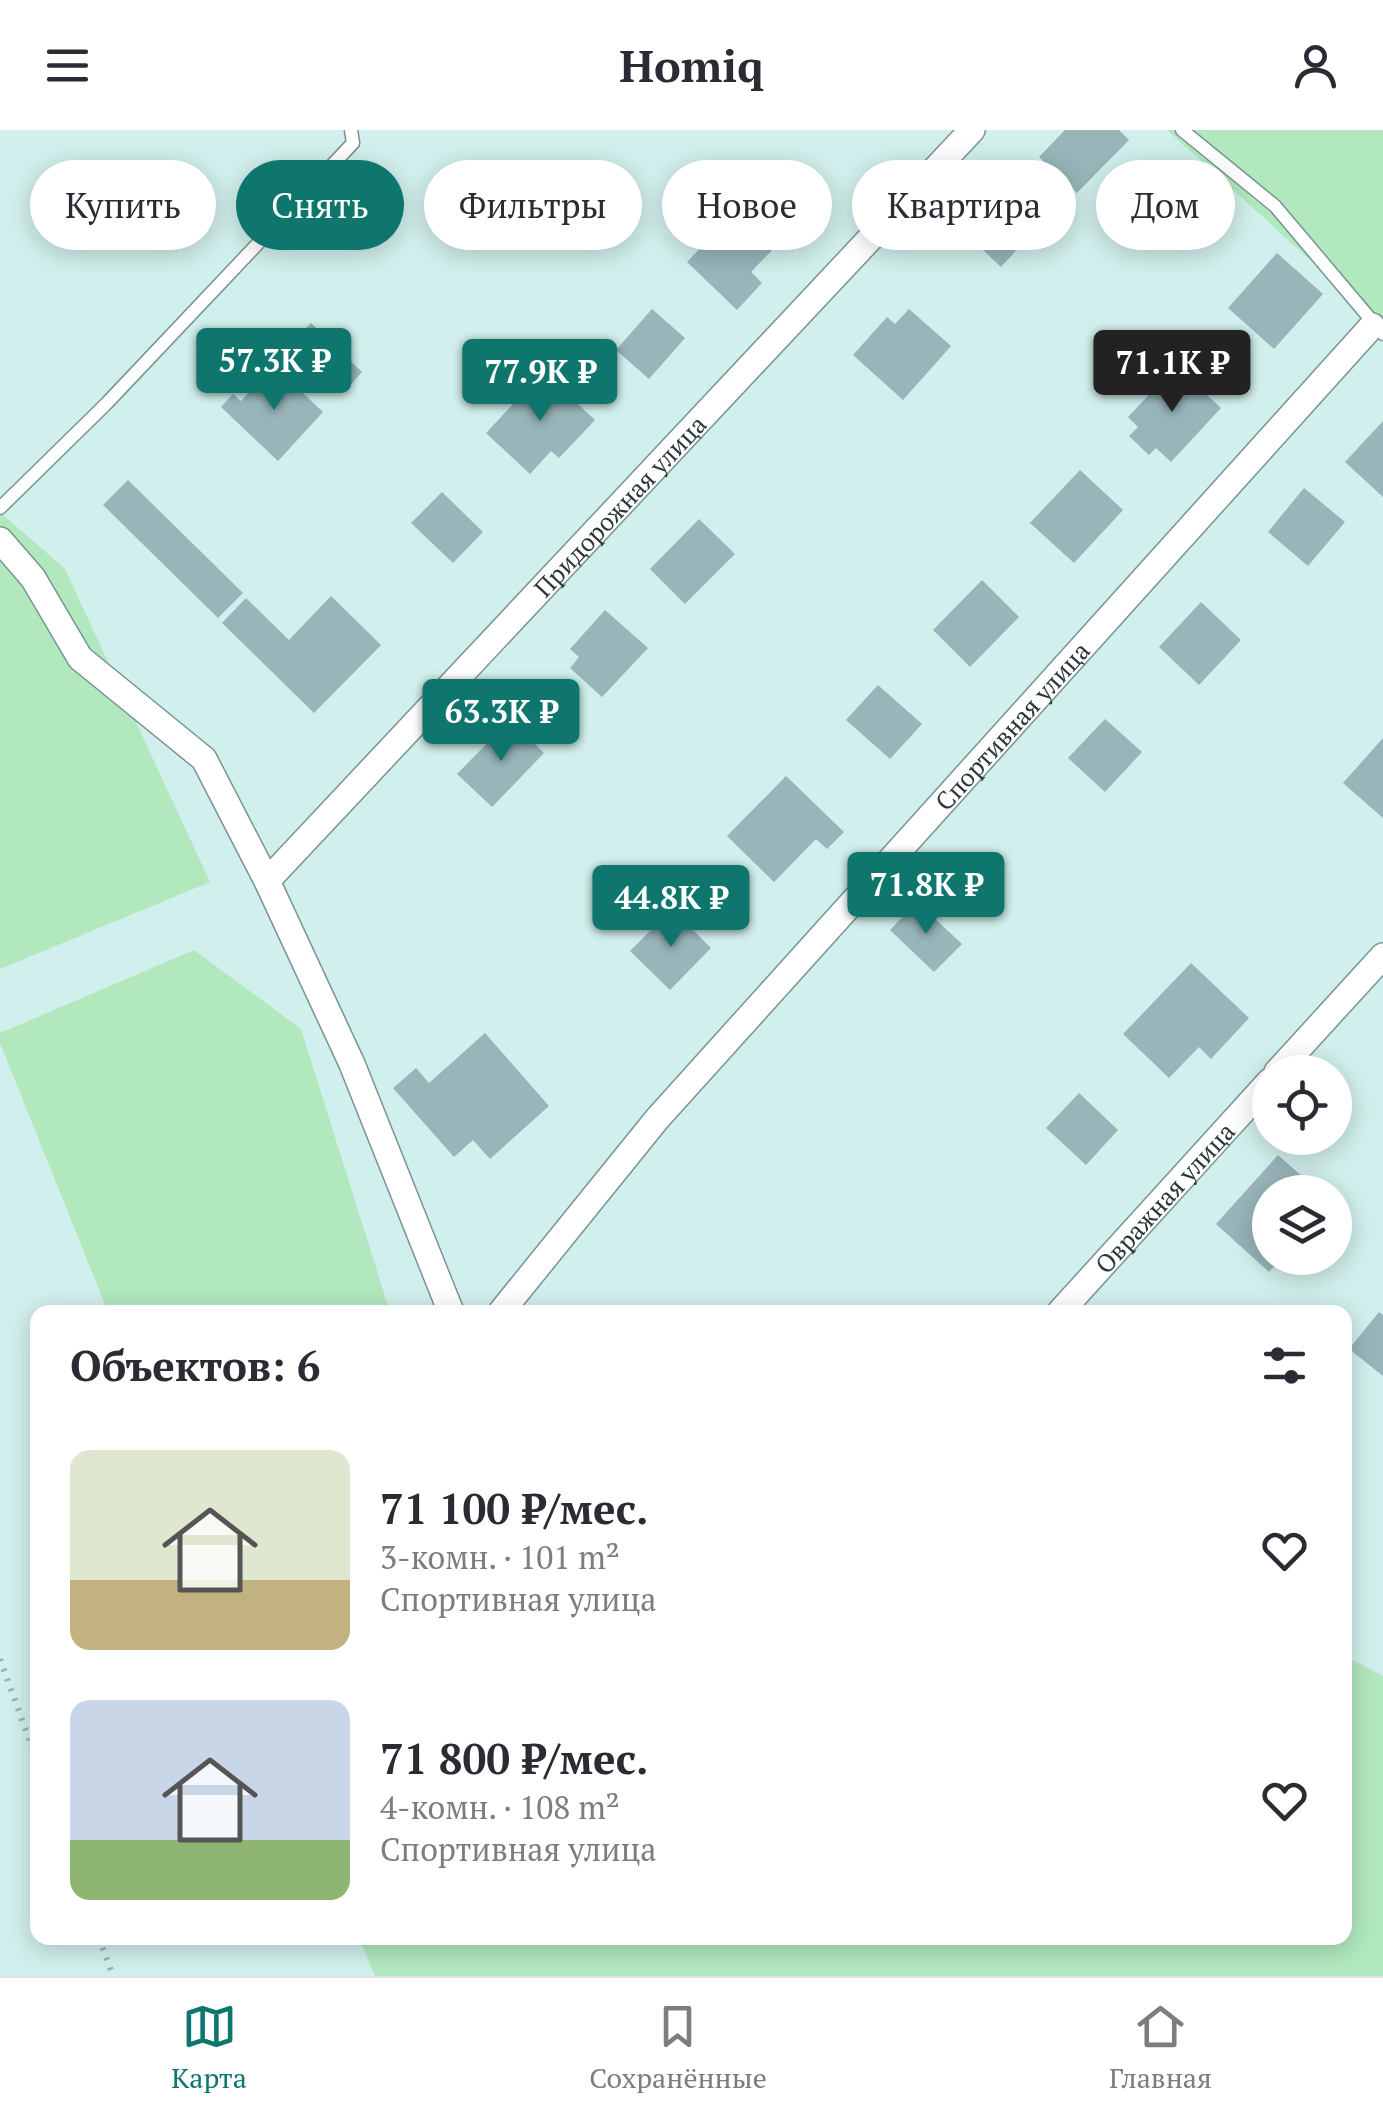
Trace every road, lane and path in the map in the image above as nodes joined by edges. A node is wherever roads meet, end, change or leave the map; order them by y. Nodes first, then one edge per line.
1 (365, 130) edge
2 (972, 130) edge
3 (1182, 130) edge
4 (352, 136) edge
5 (1378, 330) edge
6 (0, 508) edge
7 (0, 540) edge
8 (267, 881) junction
9 (1383, 956) edge
10 (1293, 1055) edge
11 (1252, 1100) edge
12 (448, 1305) edge
13 (507, 1305) edge
14 (1066, 1305) edge
15 (0, 1659) edge
16 (30, 1742) edge
17 (102, 1945) edge
18 (113, 1976) edge

1 - 4 lane
2 - 8 street, Придорожная улица
3 - 5 lane
4 - 6 lane
5 - 13 street, Спортивная улица
7 - 8 street
8 - 12 street
9 - 10 street
11 - 14 street, Овражная улица
15 - 16 path
17 - 18 path

